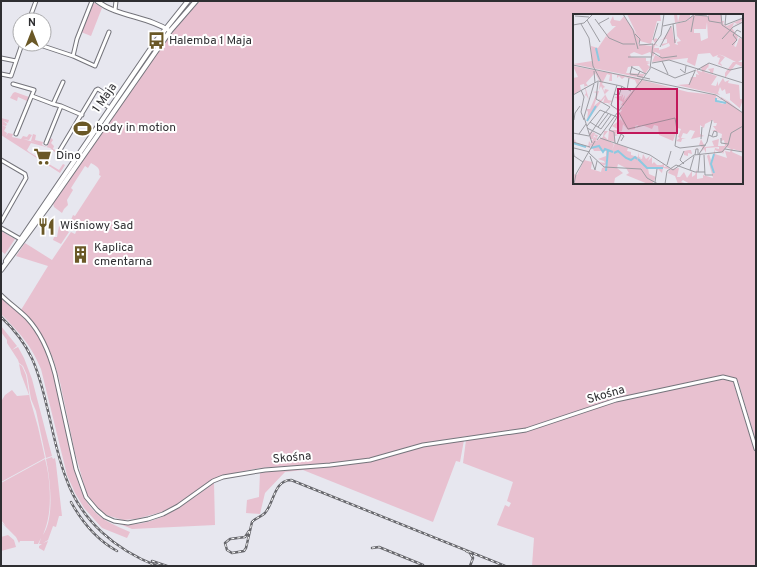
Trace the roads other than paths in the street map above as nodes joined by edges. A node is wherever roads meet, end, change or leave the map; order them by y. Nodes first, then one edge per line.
1 (36, 1) edge
2 (92, 1) edge
3 (97, 1) edge
4 (116, 1) edge
5 (188, 1) edge
6 (196, 1) edge
7 (115, 10) junction
8 (33, 12) edge
9 (165, 28) junction
10 (170, 31) junction
11 (109, 32) dead end
12 (52, 49) edge
13 (19, 52) edge
14 (73, 56) junction
15 (1, 58) edge
16 (16, 61) junction
17 (1, 74) edge
18 (63, 82) dead end
19 (13, 84) dead end
20 (32, 96) junction
21 (53, 104) junction
22 (61, 106) junction
23 (110, 108) junction
24 (82, 115) junction
25 (16, 134) dead end
26 (46, 143) dead end
27 (60, 150) dead end
28 (1, 160) edge
29 (49, 205) junction
30 (41, 208) junction
31 (1, 222) edge
32 (1, 228) edge
33 (21, 240) junction
34 (1, 269) edge
35 (1, 295) edge
36 (756, 449) edge

1 - 8 street
2 - 14 street
3 - 7 street
4 - 7 street
5 - 9 main road, 1 Maja
6 - 10 main road, 1 Maja
7 - 9 street
9 - 10 street
9 - 23 main road, 1 Maja
10 - 29 main road, 1 Maja
11 - 14 street
12 - 14 street
13 - 16 street
15 - 16 street
16 - 17 street
18 - 21 street
19 - 20 street
20 - 21 street
20 - 25 street
21 - 22 street
22 - 24 street
22 - 26 street
23 - 24 street
23 - 30 main road, 1 Maja
24 - 27 street
28 - 31 street
29 - 30 main road
29 - 33 main road, 1 Maja
30 - 33 main road, 1 Maja
32 - 33 street
33 - 34 main road, 1 Maja
35 - 36 street, Skośna

